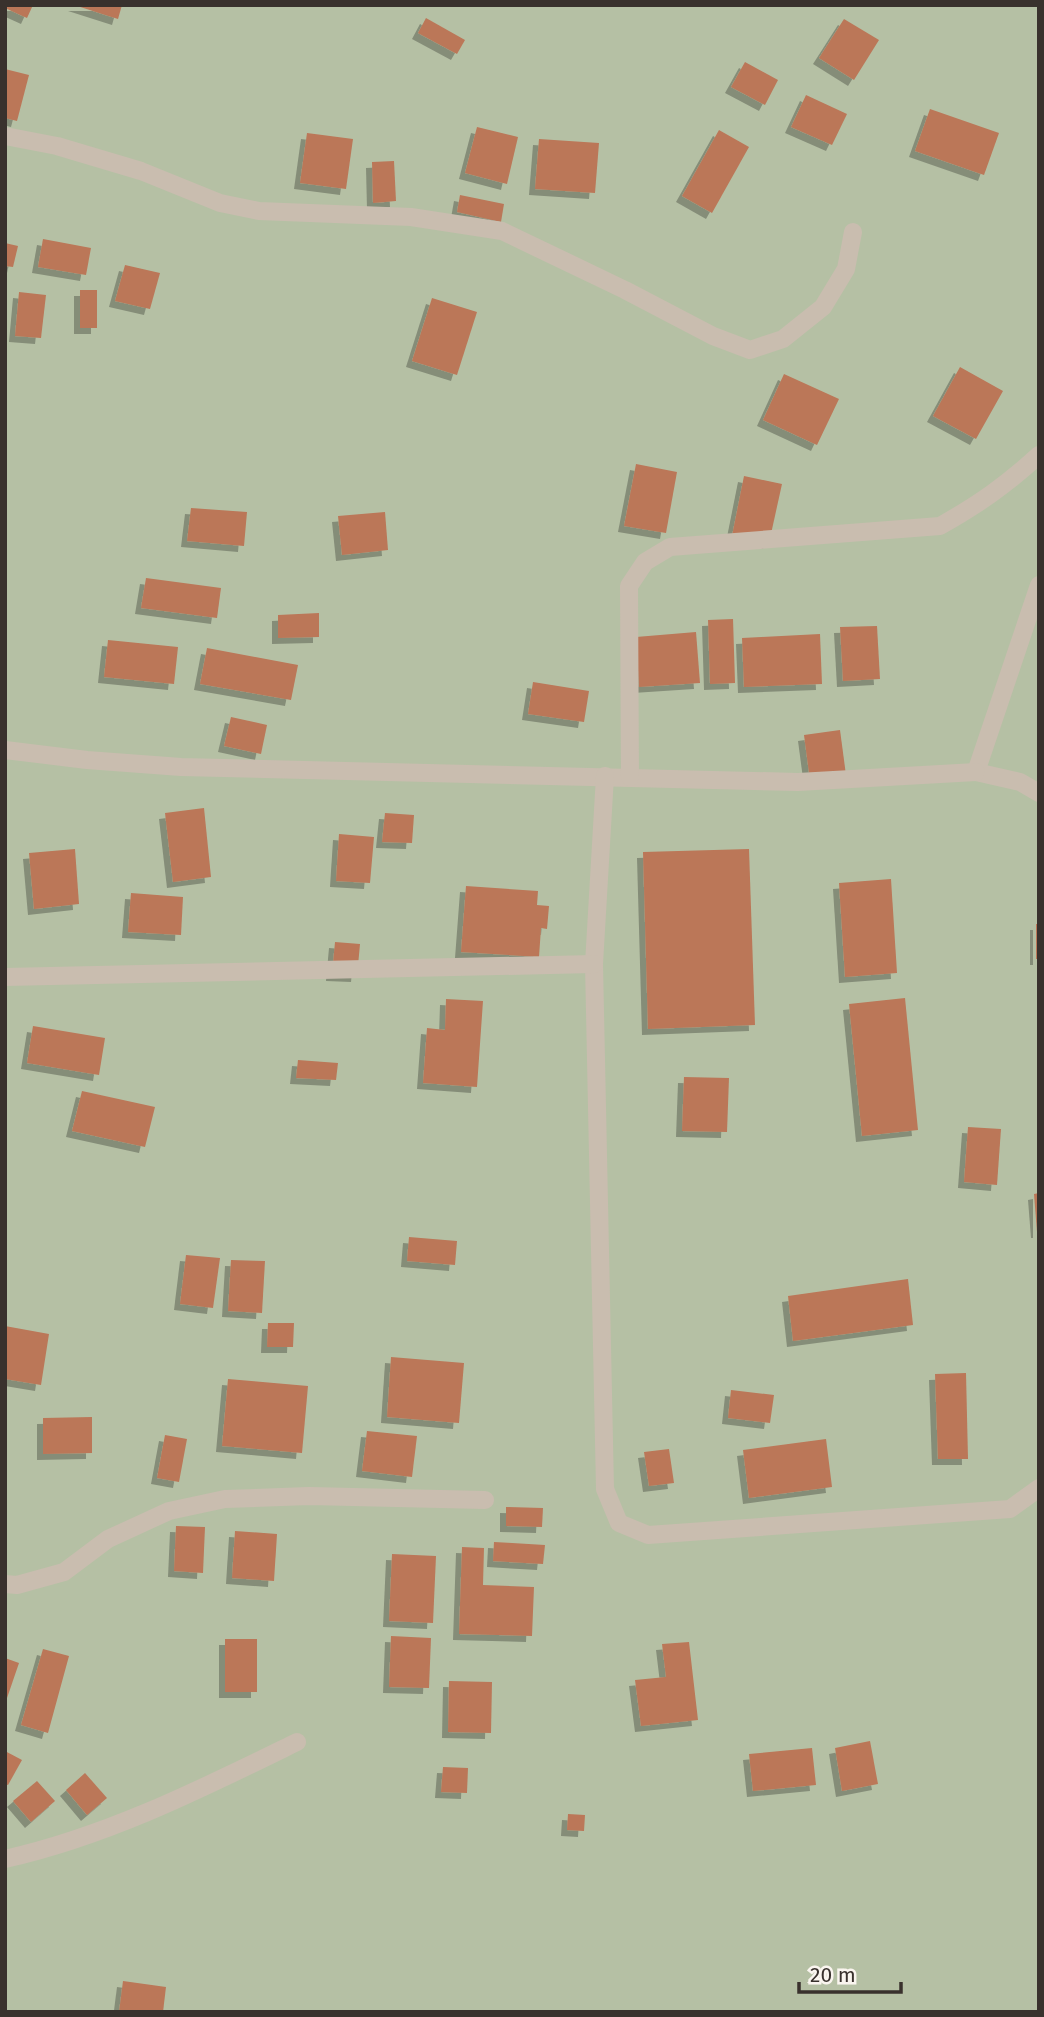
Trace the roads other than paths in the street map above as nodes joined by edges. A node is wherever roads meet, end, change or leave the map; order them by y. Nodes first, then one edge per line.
1 (5, 136) edge
2 (853, 232) dead end
3 (1039, 455) edge
4 (1039, 585) edge
5 (5, 750) edge
6 (976, 772) junction
7 (605, 776) junction
8 (630, 777) junction
9 (1039, 793) edge
10 (594, 964) junction
11 (5, 977) edge
12 (1039, 1488) edge
13 (485, 1500) dead end
14 (5, 1584) edge
15 (297, 1742) dead end
16 (5, 1859) edge

1 - 2 street
3 - 8 street
4 - 6 street
5 - 7 street
6 - 8 street
6 - 9 street
7 - 8 street
7 - 10 street
10 - 11 street
10 - 12 street
13 - 14 street
15 - 16 street

